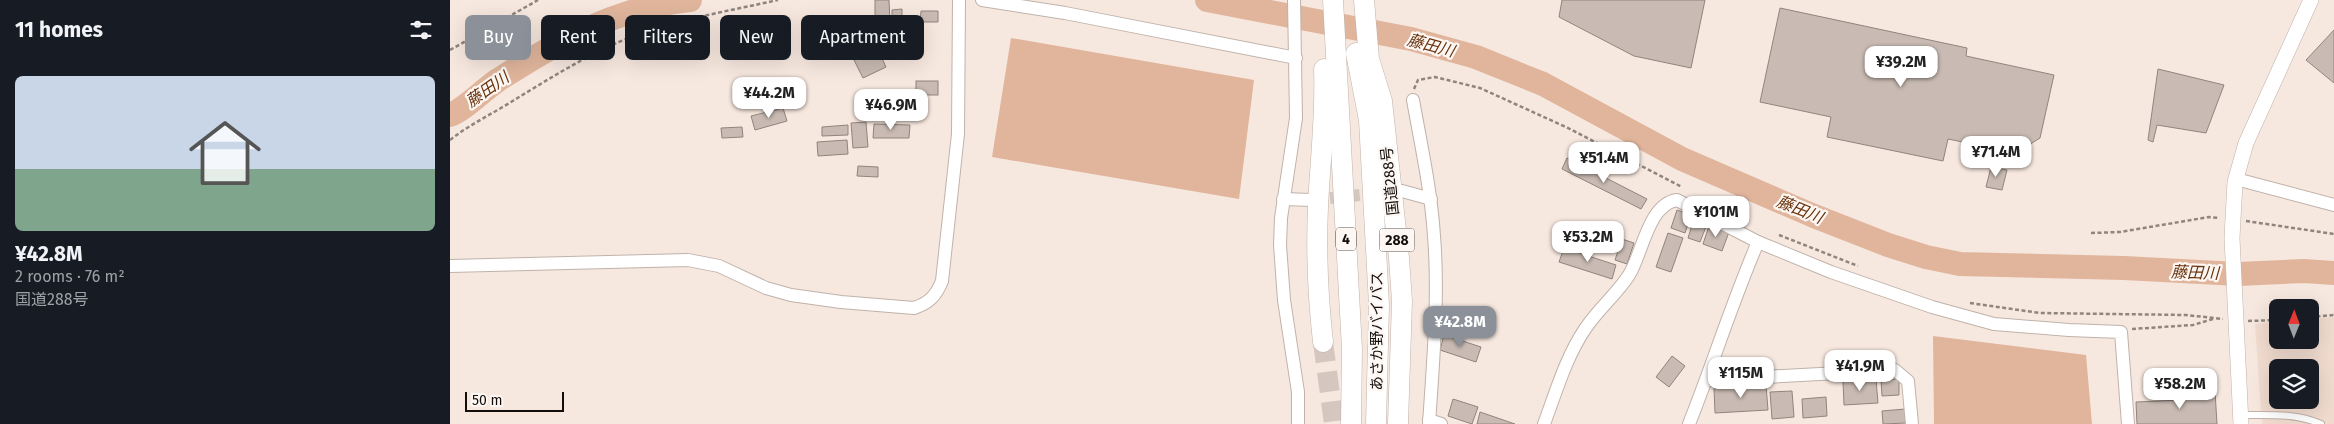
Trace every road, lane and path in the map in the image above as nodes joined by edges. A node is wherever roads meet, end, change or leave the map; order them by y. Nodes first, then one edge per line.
1 (538, 0) edge
2 (778, 0) edge
3 (959, 0) edge
4 (982, 0) edge
5 (1294, 0) edge
6 (1322, 0) edge
7 (1333, 0) edge
8 (1353, 0) edge
9 (1364, 0) edge
10 (2312, 0) edge
11 (450, 50) edge
12 (1296, 52) junction
13 (1330, 53) junction
14 (1362, 58) junction
15 (1413, 100) joint
16 (450, 140) edge
17 (2236, 179) junction
18 (1682, 187) dead end
19 (1402, 191) dead end
20 (1283, 199) junction
21 (1431, 199) junction
22 (1312, 200) tunnel mouth
23 (2334, 205) edge
24 (2232, 219) junction
25 (1773, 233) dead end
26 (2091, 233) dead end
27 (2334, 234) edge
28 (1758, 242) junction
29 (450, 266) edge
30 (1863, 269) dead end
31 (1965, 302) dead end
32 (2234, 314) junction
33 (2334, 315) edge
34 (2319, 316) edge
35 (2213, 318) junction
36 (2269, 319) edge
37 (2121, 332) junction
38 (1323, 342) tunnel mouth
39 (1707, 380) junction
40 (2240, 419) edge
41 (1433, 423) edge
42 (1298, 424) edge
43 (1351, 424) edge
44 (1376, 424) edge
45 (1398, 424) edge
46 (1544, 424) edge
47 (1688, 424) edge
48 (1912, 424) edge
49 (2128, 424) edge
50 (2320, 424) edge

1 - 11 path
2 - 16 path
3 - 29 street
4 - 12 street
5 - 12 street
6 - 13 highway
7 - 13 highway, あさか野バイパス / 4
8 - 14 highway, あさか野バイパス / 4
9 - 14 highway, 国道288号 / 288
10 - 17 street
12 - 20 street
13 - 38 highway
13 - 43 highway, あさか野バイパス / 4
14 - 44 highway, あさか野バイパス / 4
14 - 45 highway, 国道288号 / 288
15 - 18 path
15 - 21 street
17 - 23 street
17 - 24 street
19 - 21 street
20 - 22 street
20 - 42 street
21 - 41 street
24 - 26 path
24 - 27 path
24 - 32 street
25 - 30 path
28 - 37 street
28 - 39 street
28 - 46 street
31 - 35 path
32 - 35 path
32 - 36 path
32 - 40 street
33 - 34 path
35 - 37 path
37 - 49 street
39 - 47 street
39 - 48 street
40 - 50 lane

